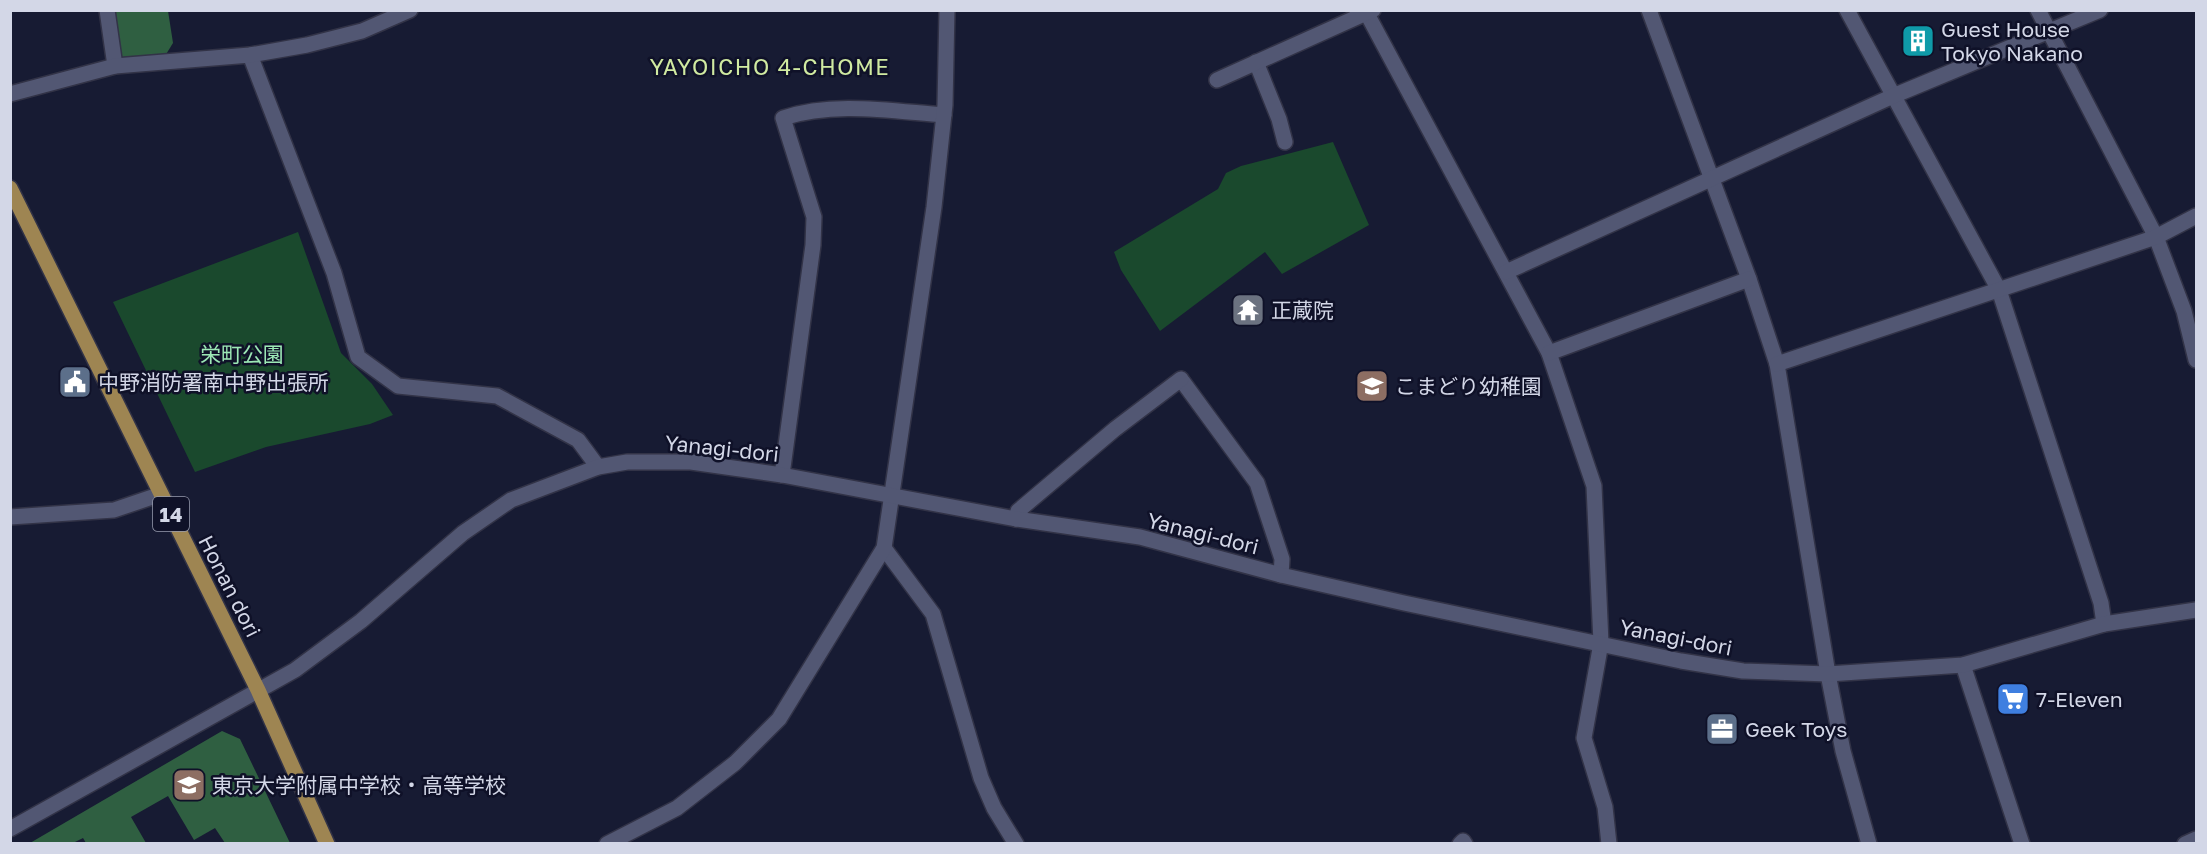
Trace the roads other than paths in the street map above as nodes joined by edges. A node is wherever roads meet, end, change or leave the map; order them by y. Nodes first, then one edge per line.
1 (107, 10) edge
2 (410, 10) edge
3 (947, 10) edge
4 (1649, 10) edge
5 (1847, 10) edge
6 (2038, 10) edge
7 (2100, 10) edge
8 (1368, 11) edge
9 (2050, 32) junction
10 (250, 55) junction
11 (1256, 62) junction
12 (115, 66) junction
13 (1217, 80) dead end
14 (10, 94) edge
15 (1893, 96) junction
16 (944, 115) junction
17 (1285, 142) dead end
18 (1711, 178) junction
19 (10, 188) edge
20 (2196, 216) edge
21 (2156, 237) junction
22 (1506, 272) junction
23 (1749, 279) junction
24 (1999, 290) junction
25 (1549, 353) junction
26 (2196, 360) edge
27 (1777, 364) junction
28 (598, 466) junction
29 (782, 475) junction
30 (161, 494) junction
31 (890, 497) junction
32 (10, 517) edge
33 (1016, 519) junction
34 (884, 548) junction
35 (1281, 575) junction
36 (2196, 610) edge
37 (2104, 624) junction
38 (1601, 644) junction
39 (1963, 665) junction
40 (1828, 674) junction
41 (258, 690) junction
42 (10, 829) edge
43 (2196, 839) edge
44 (327, 843) edge
45 (607, 843) edge
46 (1016, 843) edge
47 (1460, 843) edge
48 (1465, 843) edge
49 (1609, 843) edge
50 (1869, 843) edge
51 (2022, 843) edge
52 (2185, 843) edge

1 - 12 street
2 - 10 street
3 - 16 street
4 - 18 street
5 - 15 street
6 - 9 street
7 - 9 street
8 - 11 street
8 - 22 street
9 - 15 street
9 - 21 street
10 - 12 street
10 - 28 street
11 - 13 street
11 - 17 street
12 - 14 street
15 - 18 street
15 - 24 street
16 - 29 street
16 - 31 street
18 - 22 street
18 - 23 street
19 - 30 main road, Honan dori / 14
20 - 21 street
21 - 24 street
21 - 26 street
22 - 25 street
23 - 25 street
23 - 27 street
24 - 27 street
24 - 37 street
25 - 38 street
27 - 40 street
28 - 29 street, Yanagi-dori
28 - 41 street, Yanagi-dori
29 - 31 street, Yanagi-dori
30 - 32 street
30 - 41 main road, Honan dori / 14
31 - 33 street, Yanagi-dori
31 - 34 street
33 - 35 street, Yanagi-dori
33 - 35 street
34 - 45 street
34 - 46 street
35 - 38 street, Yanagi-dori
36 - 37 street, Yanagi-dori
37 - 39 street, Yanagi-dori
38 - 40 street, Yanagi-dori
38 - 49 street
39 - 40 street, Yanagi-dori
39 - 51 street
40 - 50 street
41 - 42 street, Yanagi-dori
41 - 44 main road, Honan dori / 14
43 - 52 street
47 - 48 street

